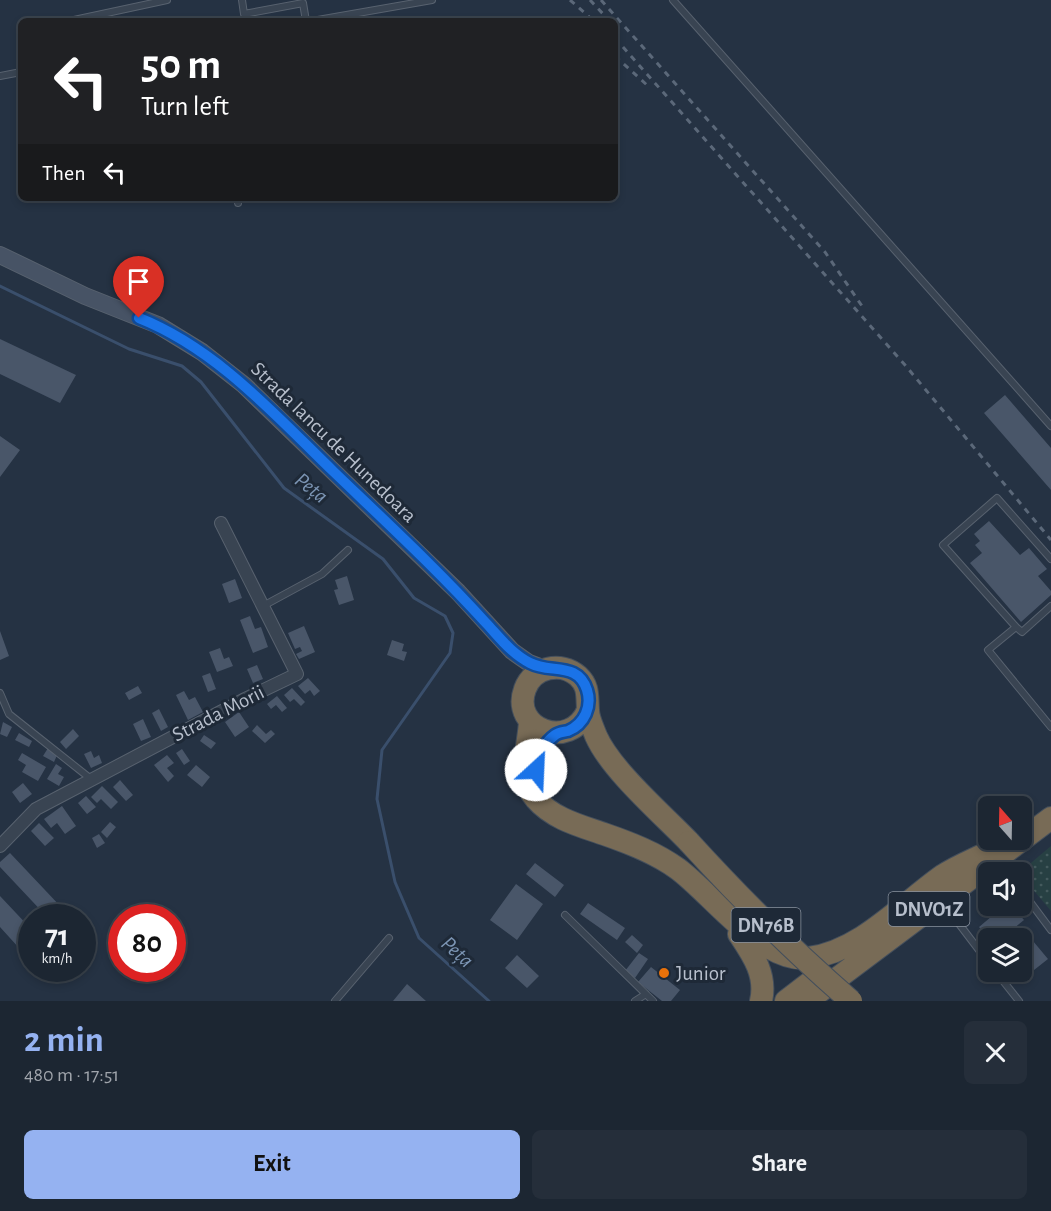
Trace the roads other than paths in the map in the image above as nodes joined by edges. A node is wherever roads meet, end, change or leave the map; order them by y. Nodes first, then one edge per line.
1 (167, 0) edge
2 (242, 0) edge
3 (432, 0) edge
4 (673, 0) edge
5 (83, 18) edge
6 (306, 18) edge
7 (329, 18) edge
8 (18, 73) edge
9 (0, 76) edge
10 (0, 255) edge
11 (1051, 426) edge
12 (221, 523) dead end
13 (348, 550) dead end
14 (1051, 560) edge
15 (262, 606) junction
16 (1051, 606) edge
17 (1017, 627) junction
18 (512, 651) junction
19 (545, 669) junction
20 (527, 684) junction
21 (0, 693) edge
22 (588, 710) junction
23 (530, 721) junction
24 (1051, 727) edge
25 (562, 732) junction
26 (607, 756) junction
27 (92, 779) junction
28 (1051, 806) edge
29 (549, 810) junction
30 (1051, 818) edge
31 (1032, 820) edge
32 (1051, 833) edge
33 (0, 846) edge
34 (1002, 862) edge
35 (978, 868) edge
36 (978, 877) edge
37 (978, 882) edge
38 (1032, 904) edge
39 (720, 905) junction
40 (947, 908) junction
41 (565, 915) dead end
42 (1051, 930) edge
43 (389, 938) dead end
44 (978, 949) edge
45 (1004, 982) edge
46 (646, 994) junction
47 (335, 1001) edge
48 (635, 1001) edge
49 (653, 1001) edge
50 (761, 1001) edge
51 (786, 1001) edge
52 (807, 1001) edge
53 (850, 1001) edge
54 (1019, 1001) edge

1 - 5 lane
2 - 6 lane
3 - 7 lane
4 - 11 lane
8 - 9 lane
10 - 18 street, Strada Iancu de Hunedoara
12 - 15 street, Strada Morii
13 - 15 lane
14 - 17 lane
15 - 27 street, Strada Morii
16 - 17 lane
17 - 24 lane
18 - 19 street, Strada Iancu de Hunedoara
18 - 20 street, Strada Iancu de Hunedoara
19 - 20 highway
19 - 22 highway
20 - 23 highway
21 - 27 lane
22 - 25 highway
22 - 26 highway, DN76B
23 - 25 highway
23 - 29 highway
25 - 26 highway, DN76B
25 - 29 highway
26 - 53 highway, DN76B, bridge
27 - 33 street, Strada Morii
28 - 31 highway
29 - 39 highway
30 - 52 highway, DNVO1Z
32 - 34 highway
35 - 39 highway
36 - 51 highway, DNVO1Z
37 - 40 highway
38 - 42 lane
39 - 50 highway
40 - 44 lane
40 - 53 highway
41 - 46 lane
43 - 47 lane
45 - 54 lane
46 - 48 lane
46 - 49 lane

